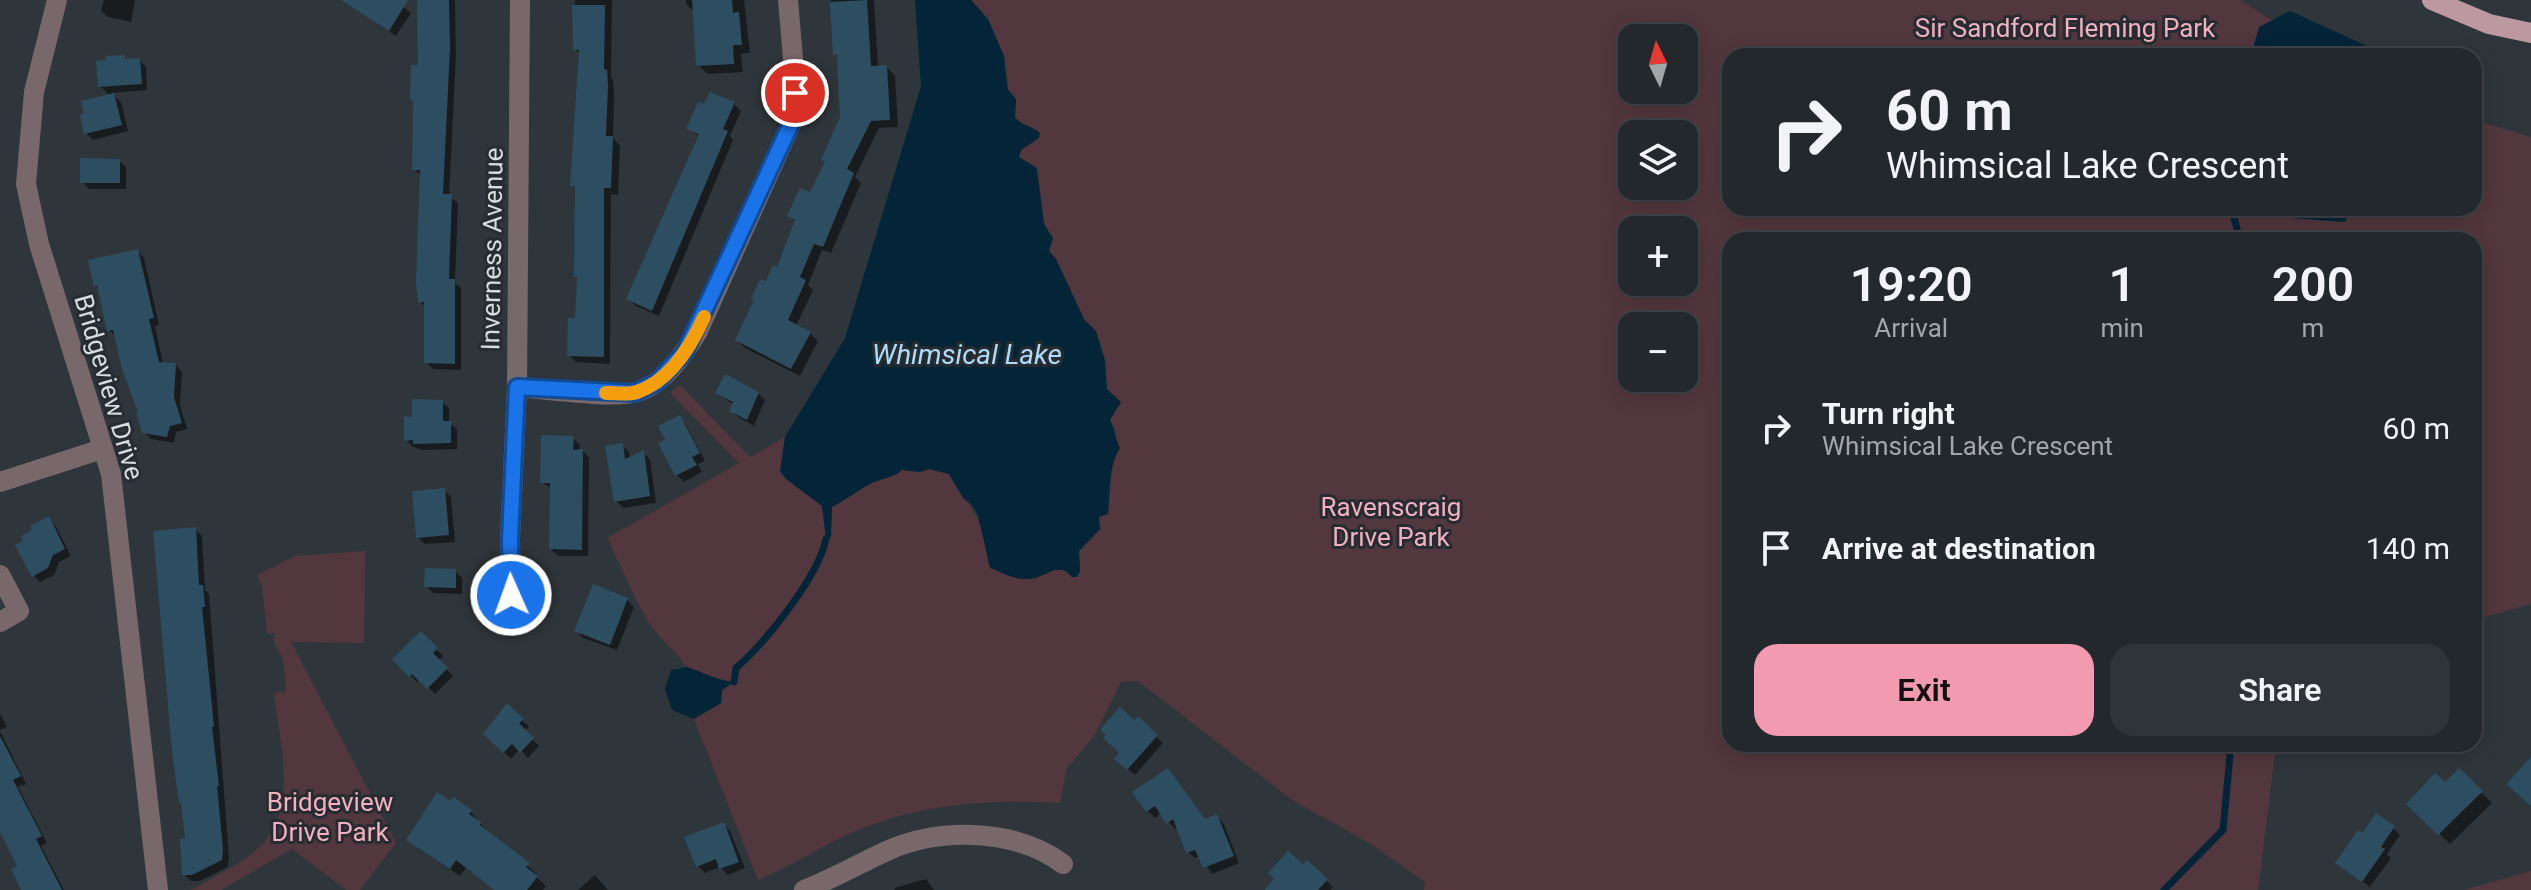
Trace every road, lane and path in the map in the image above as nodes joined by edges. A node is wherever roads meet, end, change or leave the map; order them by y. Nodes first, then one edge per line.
1 (57, 0) edge
2 (520, 0) edge
3 (788, 0) edge
4 (2432, 0) edge
5 (2531, 33) edge
6 (517, 387) junction
7 (102, 449) junction
8 (0, 482) edge
9 (0, 575) edge
10 (511, 595) dead end
11 (0, 622) edge
12 (1063, 864) dead end
13 (158, 890) edge
14 (804, 890) edge

1 - 7 street, Bridgeview Drive
2 - 6 street, Inverness Avenue
3 - 6 street
4 - 5 main road
6 - 10 street, Inverness Avenue
7 - 8 street
7 - 13 street, Bridgeview Drive
9 - 11 street
12 - 14 street

